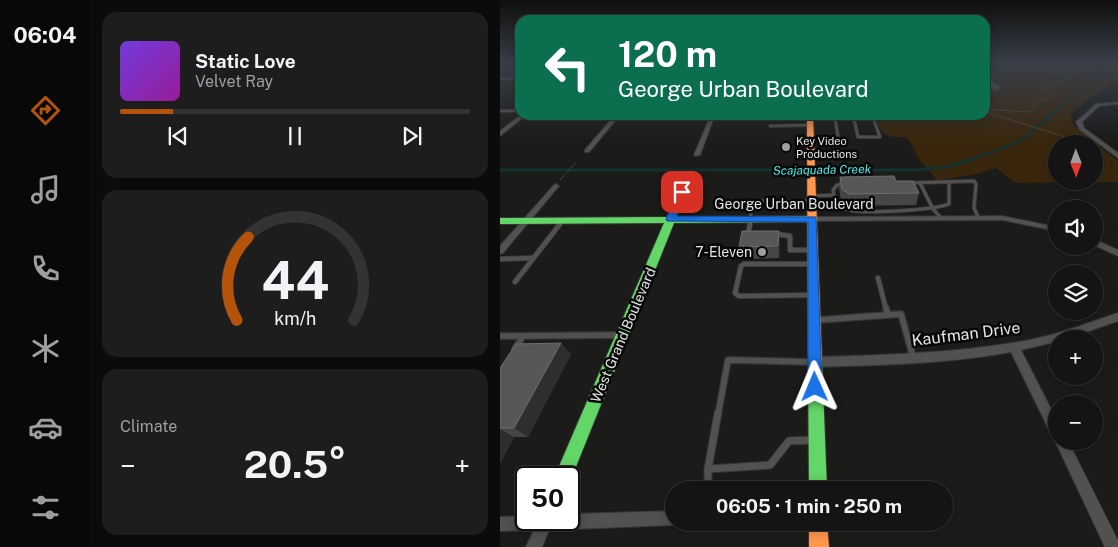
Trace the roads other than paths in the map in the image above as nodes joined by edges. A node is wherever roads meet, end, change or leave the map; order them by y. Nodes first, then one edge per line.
1 (1118, 103) edge
2 (500, 111) edge
3 (515, 111) edge
4 (518, 120) edge
5 (614, 120) edge
6 (712, 120) edge
7 (810, 120) edge
8 (835, 120) edge
9 (855, 120) edge
10 (874, 120) edge
11 (770, 126) dead end
12 (500, 134) edge
13 (839, 142) dead end
14 (587, 150) dead end
15 (1110, 150) junction
16 (1118, 150) edge
17 (697, 155) dead end
18 (1118, 156) edge
19 (949, 182) junction
20 (902, 183) edge
21 (920, 183) junction
22 (557, 184) road end
23 (845, 184) edge
24 (682, 192) dead end
25 (834, 196) junction
26 (812, 198) junction
27 (933, 208) junction
28 (940, 217) junction
29 (978, 218) junction
30 (671, 219) junction
31 (750, 219) junction
32 (813, 219) junction
33 (562, 220) junction
34 (500, 221) edge
35 (526, 221) junction
36 (1048, 227) edge
37 (756, 234) edge
38 (774, 234) edge
39 (1103, 246) edge
40 (500, 250) edge
41 (813, 250) junction
42 (1118, 253) edge
43 (533, 258) junction
44 (500, 259) edge
45 (814, 264) junction
46 (878, 278) dead end
47 (514, 282) dead end
48 (814, 295) junction
49 (888, 315) junction
50 (1118, 317) edge
51 (814, 320) junction
52 (622, 335) junction
53 (500, 336) edge
54 (523, 336) junction
55 (1014, 346) junction
56 (509, 357) edge
57 (913, 357) junction
58 (814, 362) junction
59 (1048, 416) edge
60 (816, 440) junction
61 (1065, 450) edge
62 (568, 466) edge
63 (708, 469) junction
64 (708, 481) edge
65 (818, 481) edge
66 (665, 518) edge
67 (580, 521) edge
68 (515, 523) edge
69 (500, 524) edge
70 (541, 531) edge
71 (818, 531) edge
72 (534, 547) edge
73 (819, 547) edge
74 (1113, 547) edge

1 - 15 street
2 - 3 street
4 - 12 street
5 - 14 street
6 - 17 street
7 - 11 lane
7 - 26 street
8 - 13 lane
9 - 10 lane
15 - 16 street
15 - 18 street
19 - 21 lane
19 - 27 lane
19 - 29 lane
20 - 21 lane
21 - 27 lane
22 - 35 street
23 - 25 lane
24 - 30 street, West Grand Boulevard
25 - 26 lane
25 - 27 lane
26 - 31 lane
26 - 32 street
27 - 28 lane
28 - 29 street, George Urban Boulevard
28 - 32 street, George Urban Boulevard
29 - 36 street, George Urban Boulevard
30 - 31 street, George Urban Boulevard
30 - 33 street, George Urban Boulevard
30 - 52 street, West Grand Boulevard
31 - 32 street, George Urban Boulevard
31 - 37 lane
32 - 41 street
33 - 35 street, George Urban Boulevard
33 - 43 lane
34 - 35 street, George Urban Boulevard
35 - 40 street
38 - 41 lane
39 - 42 street
41 - 45 street
43 - 44 lane
43 - 47 lane
45 - 48 street
45 - 48 lane
46 - 49 lane
48 - 51 street
49 - 51 lane
49 - 57 lane
50 - 55 street, Kaufman Drive
51 - 58 street
52 - 54 lane
52 - 62 street, West Grand Boulevard
53 - 54 lane
54 - 56 lane
55 - 57 street, Kaufman Drive
55 - 59 street
57 - 58 street, Kaufman Drive
58 - 60 street
58 - 63 lane
60 - 63 lane
60 - 65 street
61 - 74 street
63 - 64 lane
66 - 67 street
68 - 69 street
70 - 72 street
71 - 73 street

